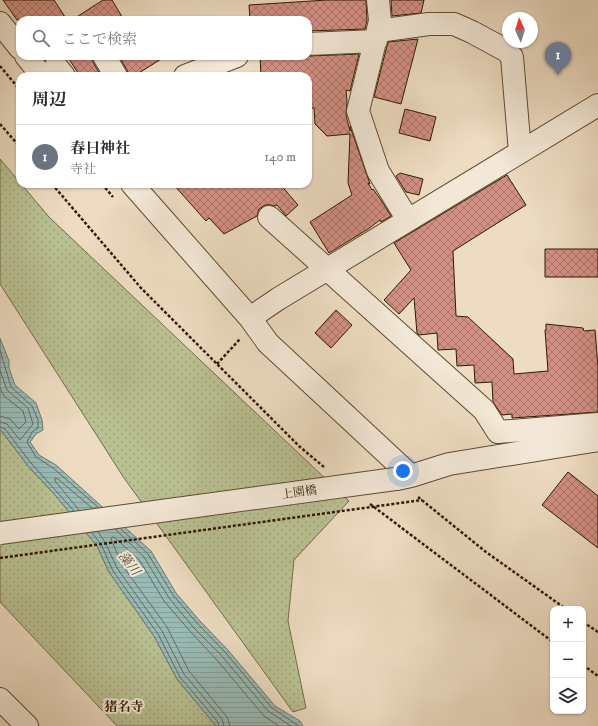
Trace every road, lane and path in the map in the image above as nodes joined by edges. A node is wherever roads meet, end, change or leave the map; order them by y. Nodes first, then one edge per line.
1 (378, 0) edge
2 (0, 23) edge
3 (377, 36) junction
4 (16, 43) edge
5 (312, 44) edge
6 (33, 60) edge
7 (106, 60) edge
8 (227, 60) edge
9 (0, 66) edge
10 (54, 72) edge
11 (114, 72) edge
12 (195, 72) edge
13 (16, 85) edge
14 (598, 105) edge
15 (0, 124) edge
16 (16, 142) edge
17 (520, 152) junction
18 (55, 188) edge
19 (135, 188) edge
20 (269, 217) dead end
21 (408, 220) junction
22 (326, 270) junction
23 (246, 327) junction
24 (217, 364) junction
25 (597, 435) edge
26 (325, 467) dead end
27 (407, 484) junction
28 (422, 500) junction
29 (367, 502) dead end
30 (0, 533) edge
31 (0, 558) edge
32 (562, 606) edge
33 (586, 624) edge
34 (598, 632) edge
35 (550, 640) edge
36 (586, 667) edge
37 (598, 676) edge
38 (0, 699) edge
39 (27, 726) edge

1 - 3 street
2 - 4 street
3 - 5 street
3 - 17 street
3 - 21 street
6 - 10 street
7 - 11 street
8 - 12 street
9 - 13 path
14 - 17 street
15 - 16 path
17 - 21 street
18 - 24 path
19 - 23 street
20 - 22 street
21 - 22 street
22 - 23 street
22 - 25 street
23 - 24 path
23 - 27 street
24 - 26 path
25 - 27 street, 上園橋
27 - 28 path
27 - 30 street, 上園橋, bridge
28 - 31 path, bridge
28 - 32 path
29 - 35 path
33 - 34 path
36 - 37 path
38 - 39 street

